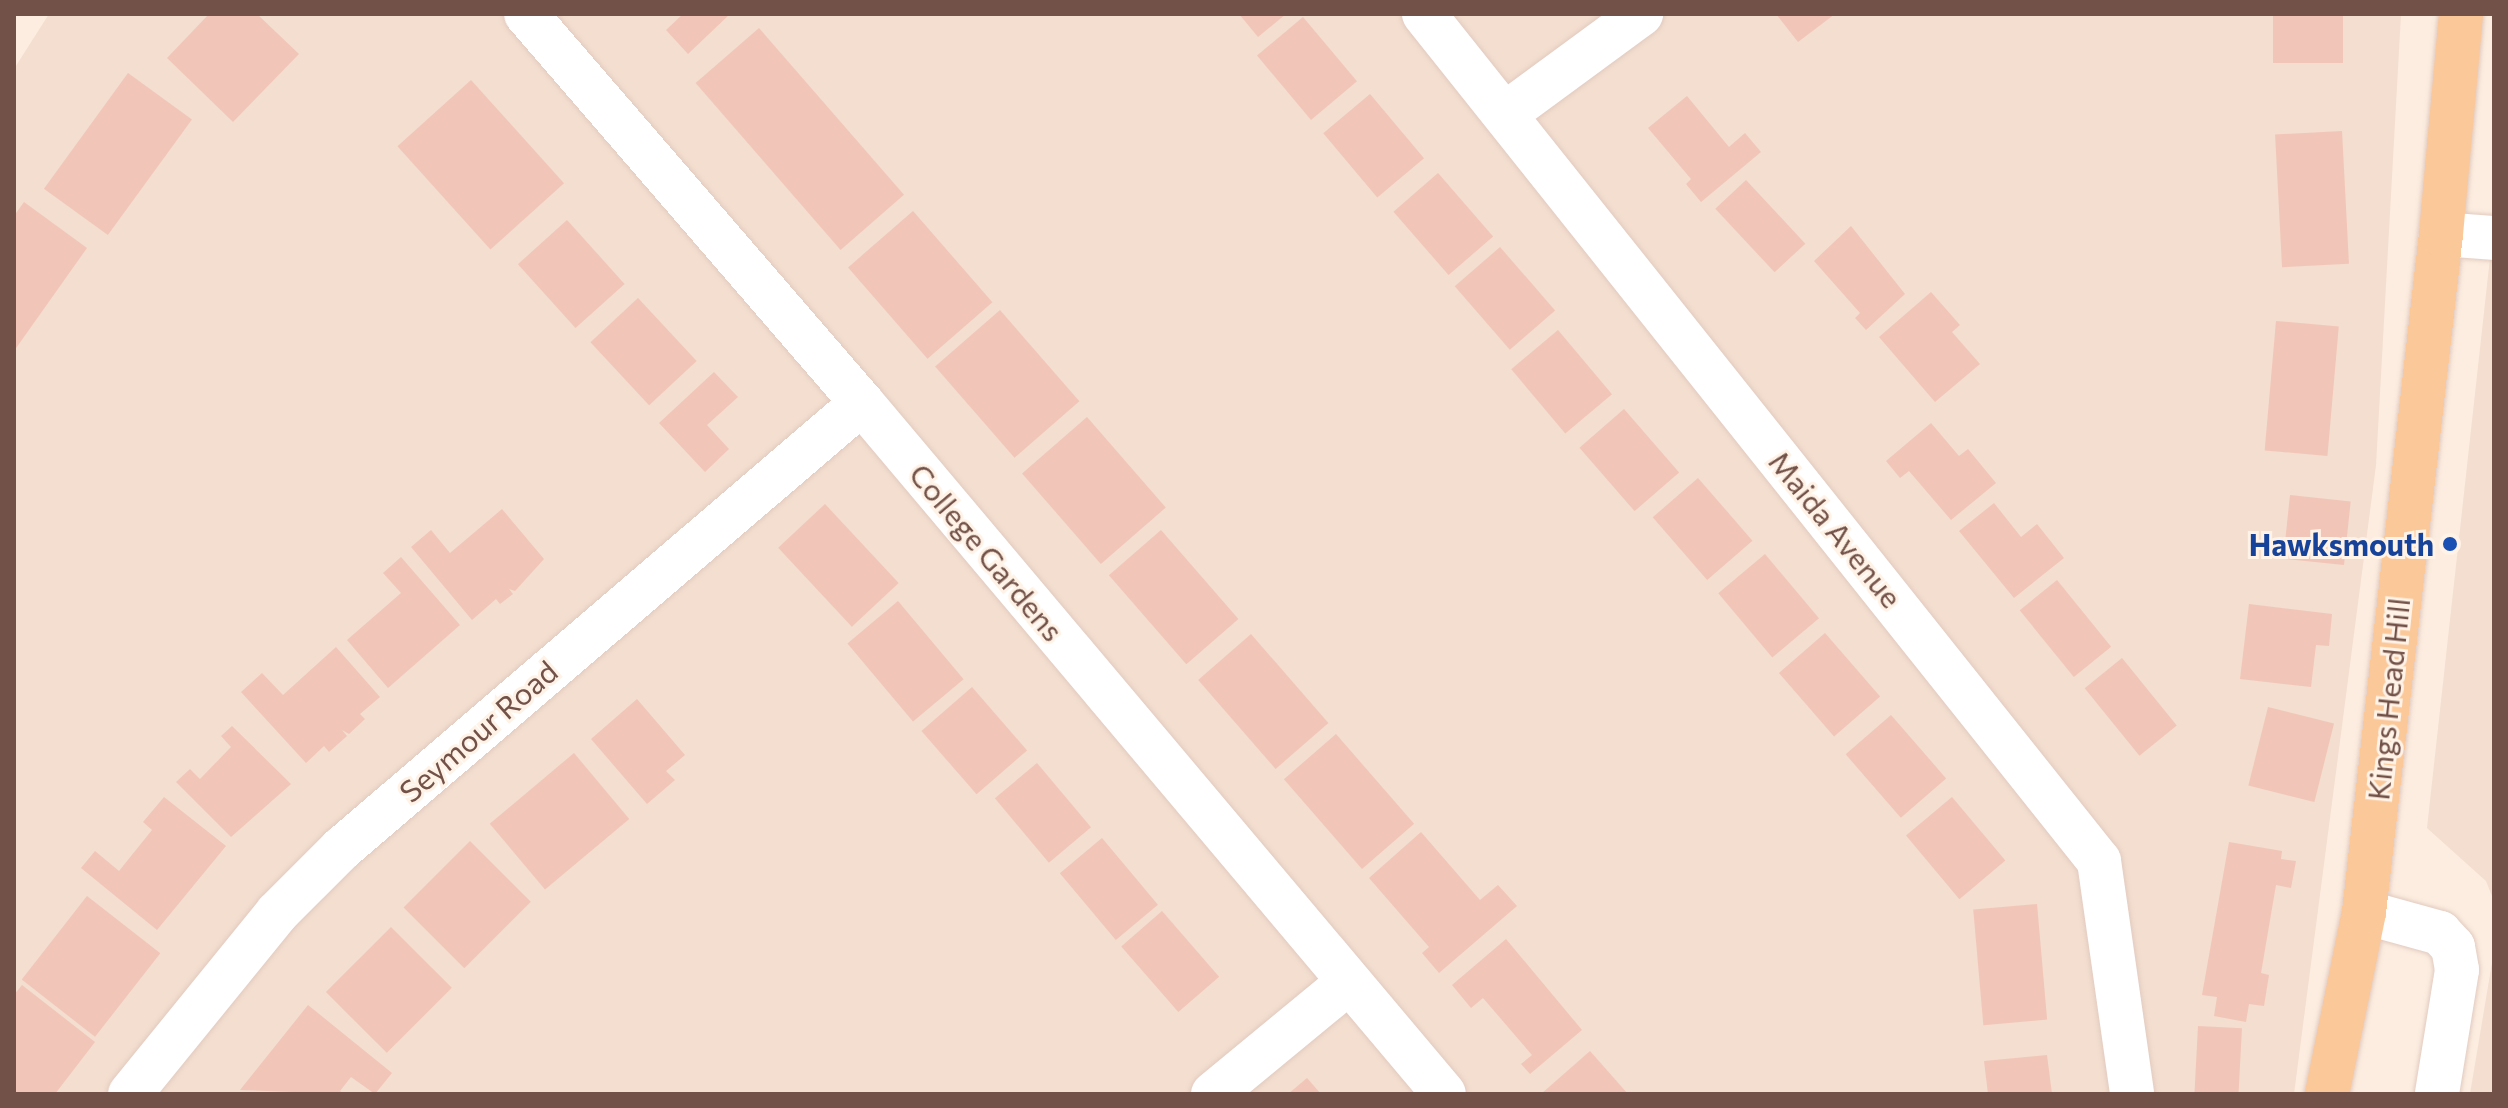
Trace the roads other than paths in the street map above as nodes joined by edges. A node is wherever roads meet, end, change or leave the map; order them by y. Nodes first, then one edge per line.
1 (526, 14) edge
2 (1424, 14) edge
3 (1641, 14) edge
4 (2461, 14) edge
5 (1505, 114) junction
6 (2441, 234) junction
7 (2494, 238) edge
8 (862, 403) junction
9 (2364, 912) junction
10 (1349, 982) junction
11 (130, 1094) edge
12 (1213, 1094) edge
13 (1444, 1094) edge
14 (2132, 1094) edge
15 (2327, 1094) edge
16 (2437, 1094) edge

1 - 8 street, College Gardens
2 - 5 street, Maida Avenue
3 - 5 street
4 - 6 main road, Kings Head Hill
5 - 14 street, Maida Avenue
6 - 7 street
6 - 9 main road, Kings Head Hill
8 - 10 street, College Gardens
8 - 11 street, Seymour Road
9 - 15 main road, Kings Head Hill
9 - 16 street
10 - 12 street
10 - 13 street, College Gardens

